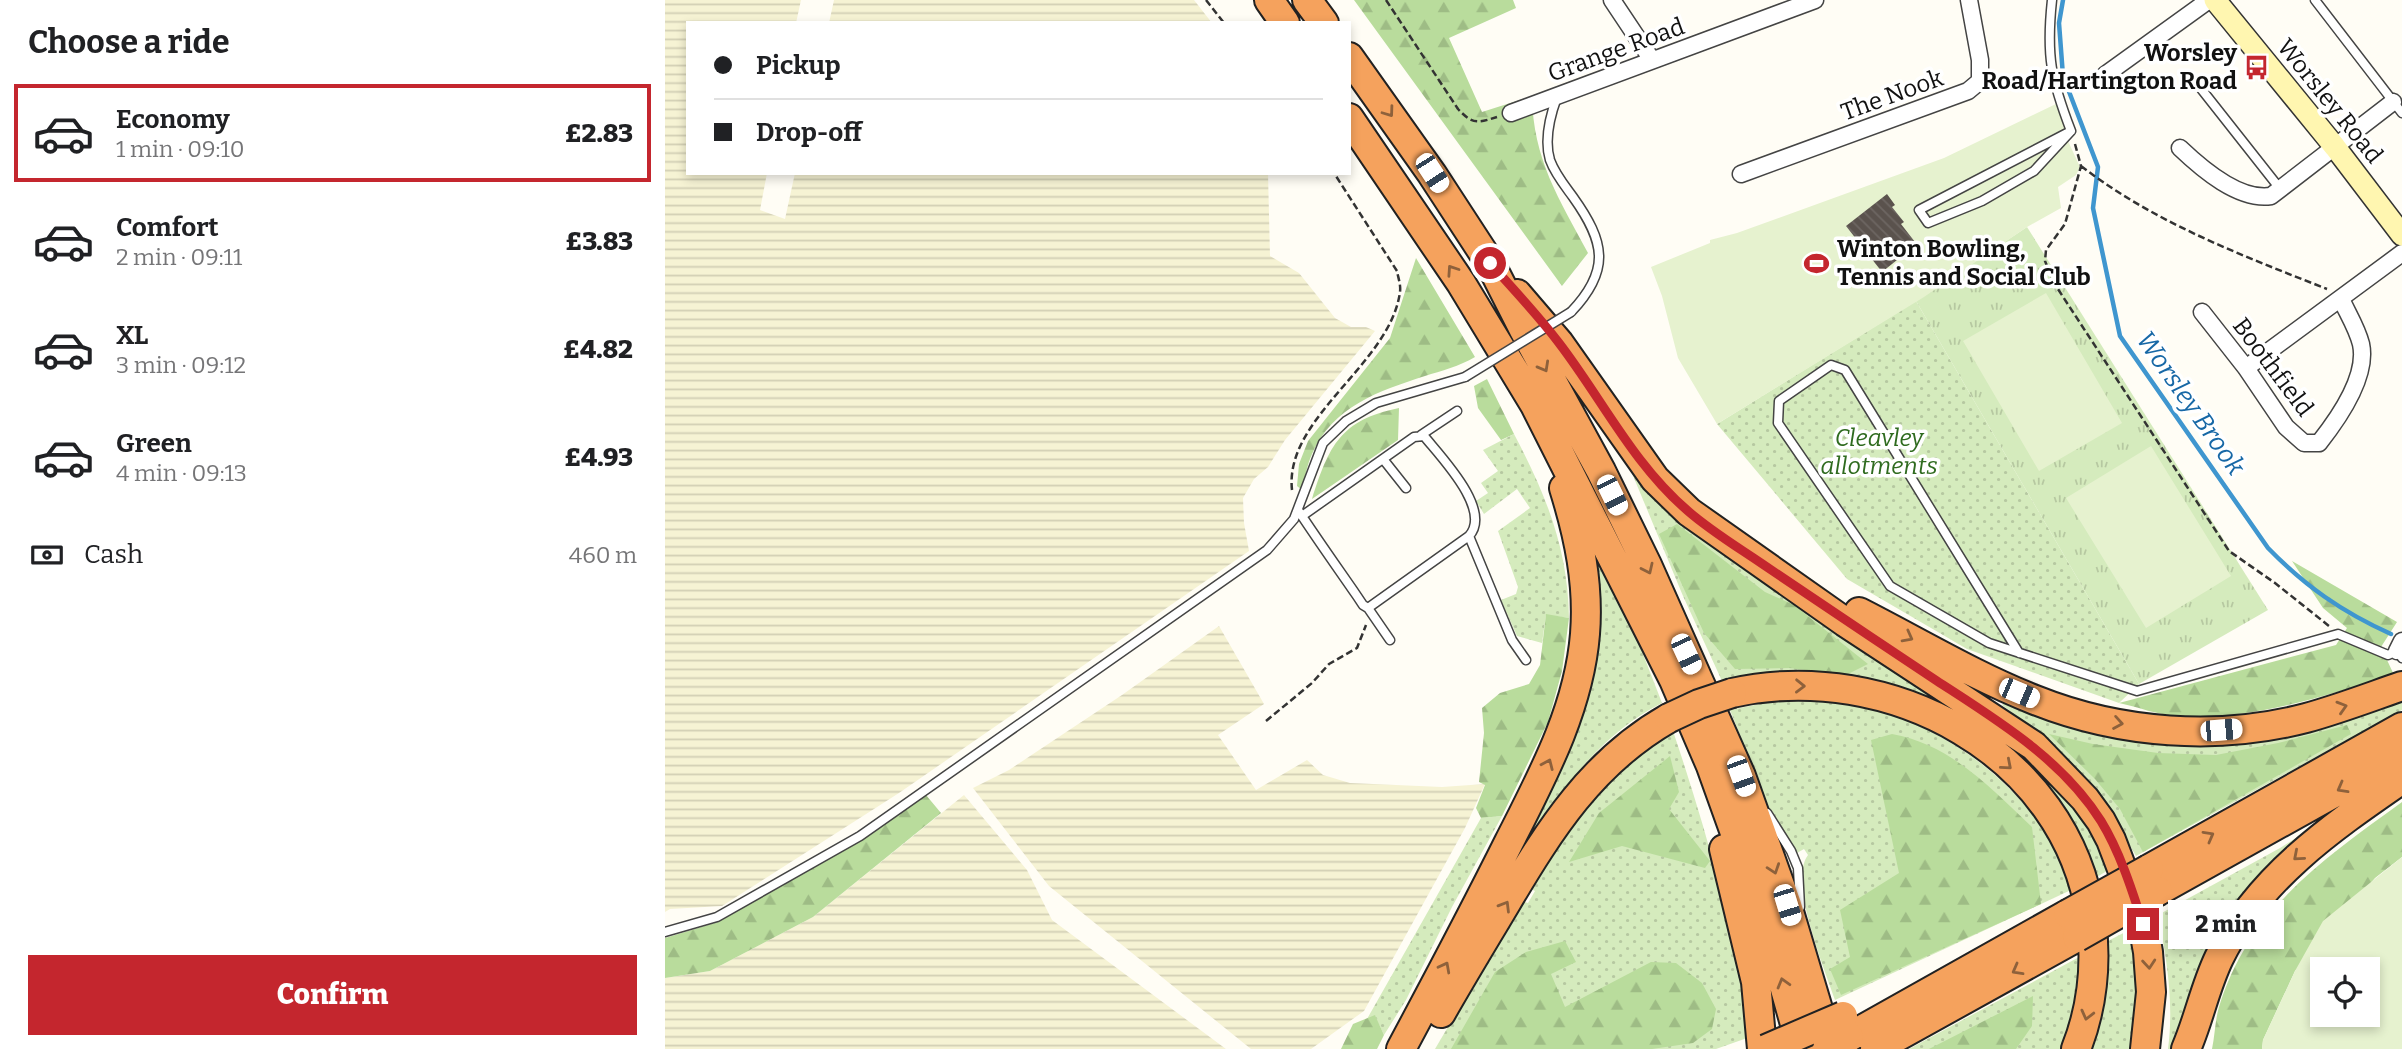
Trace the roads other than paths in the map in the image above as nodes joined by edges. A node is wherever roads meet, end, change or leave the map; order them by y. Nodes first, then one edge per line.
1 (1269, 0) edge
2 (1307, 0) edge
3 (1612, 0) edge
4 (1815, 0) edge
5 (1969, 0) edge
6 (2052, 0) edge
7 (2209, 0) edge
8 (2215, 0) edge
9 (2315, 0) edge
10 (1781, 6) edge
11 (1284, 21) edge
12 (1323, 21) edge
13 (1351, 60) edge
14 (1652, 60) junction
15 (2105, 75) dead end
16 (2195, 81) dead end
17 (1557, 96) junction
18 (2398, 108) edge
19 (1511, 113) road end
20 (1351, 121) edge
21 (2071, 131) junction
22 (2335, 147) junction
23 (2180, 148) dead end
24 (1741, 174) dead end
25 (2281, 190) junction
26 (2402, 235) edge
27 (2402, 253) edge
28 (1490, 263) junction
29 (2341, 299) junction
30 (2202, 312) dead end
31 (1488, 328) junction
32 (2246, 369) junction
33 (1457, 411) dead end
34 (1421, 435) junction
35 (1384, 458) junction
36 (1406, 488) dead end
37 (1300, 513) junction
38 (1469, 536) junction
39 (1760, 562) junction
40 (1370, 610) junction
41 (1390, 640) dead end
42 (2400, 650) edge
43 (2019, 653) junction
44 (1526, 660) dead end
45 (1674, 681) junction
46 (2402, 686) edge
47 (2402, 727) edge
48 (2402, 755) edge
49 (2402, 779) edge
50 (2153, 880) junction
51 (2072, 925) junction
52 (665, 932) edge
53 (1837, 1038) edge
54 (2189, 1046) edge
55 (1401, 1049) edge
56 (1420, 1049) edge
57 (1764, 1049) edge
58 (1802, 1049) edge
59 (1875, 1049) edge
60 (2076, 1049) edge
61 (2145, 1049) edge

1 - 11 highway
2 - 12 highway
3 - 14 street
4 - 10 street, Grange Road
5 - 24 street, The Nook
6 - 21 lane
7 - 15 street
8 - 22 main road, Worsley Road
9 - 18 lane
10 - 14 street, Grange Road
13 -> 28 highway
14 - 17 street, Grange Road
16 - 25 lane
17 - 19 street, Grange Road
17 - 37 lane, bridge
18 - 22 street
31 -> 20 highway
21 - 21 lane
22 - 25 street
22 - 26 main road, Worsley Road
23 - 25 street
27 - 29 street
28 - 39 highway
28 -> 53 highway
29 - 32 street
29 - 32 street, Boothfield
30 - 32 street, Boothfield
31 - 45 highway
55 -> 31 highway
33 - 34 lane
34 - 35 lane
34 - 38 lane
35 - 36 lane
35 - 37 lane
37 - 40 lane
37 - 52 lane
38 - 40 lane
38 - 44 lane
39 -> 46 highway
39 -> 61 highway
40 - 41 lane
42 - 43 lane
43 - 43 lane
45 - 57 highway
58 -> 45 highway
50 -> 47 highway
48 -> 50 highway
49 -> 54 highway
50 - 51 highway, bridge
51 - 53 highway
51 -> 59 highway
53 - 57 highway, bridge
56 -> 60 highway, bridge

